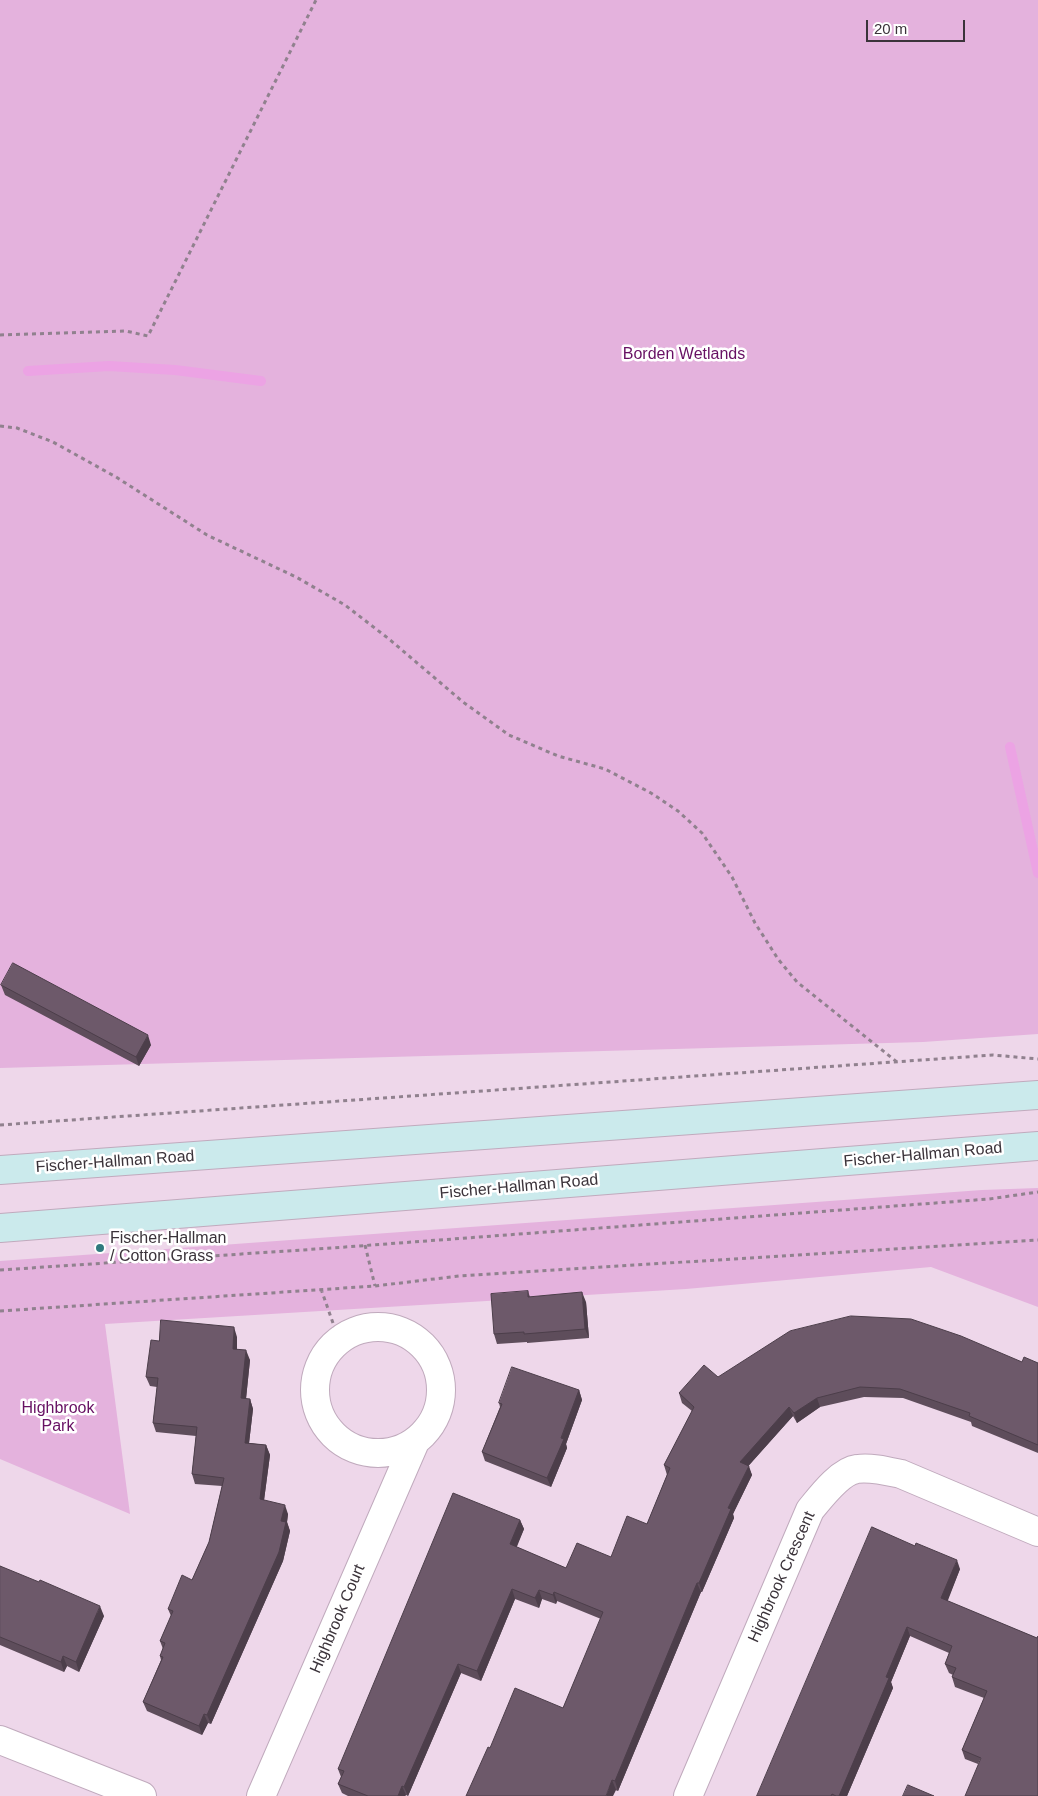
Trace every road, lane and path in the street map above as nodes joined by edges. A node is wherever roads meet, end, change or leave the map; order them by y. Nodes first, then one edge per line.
1 (316, 0) edge
2 (0, 335) edge
3 (0, 426) edge
4 (1038, 1059) edge
5 (897, 1062) junction
6 (1038, 1094) edge
7 (0, 1125) edge
8 (1038, 1146) edge
9 (0, 1170) edge
10 (1038, 1192) edge
11 (0, 1228) edge
12 (1038, 1240) edge
13 (365, 1245) junction
14 (0, 1270) edge
15 (375, 1286) junction
16 (321, 1289) junction
17 (0, 1311) edge
18 (339, 1340) junction
19 (414, 1442) junction
20 (1038, 1532) edge
21 (0, 1740) edge
22 (142, 1796) edge
23 (261, 1796) edge
24 (688, 1796) edge

1 - 2 path
3 - 5 path
4 - 5 path
5 - 7 path
6 - 9 main road, Fischer-Hallman Road
8 - 11 main road, Fischer-Hallman Road
10 - 13 path
12 - 15 path
13 - 14 path
13 - 15 path
15 - 16 path
16 - 17 path
16 - 18 path
18 - 19 street, Highbrook Court
18 - 19 street, Highbrook Court
19 - 23 street, Highbrook Court
20 - 24 street, Highbrook Crescent
21 - 22 street

